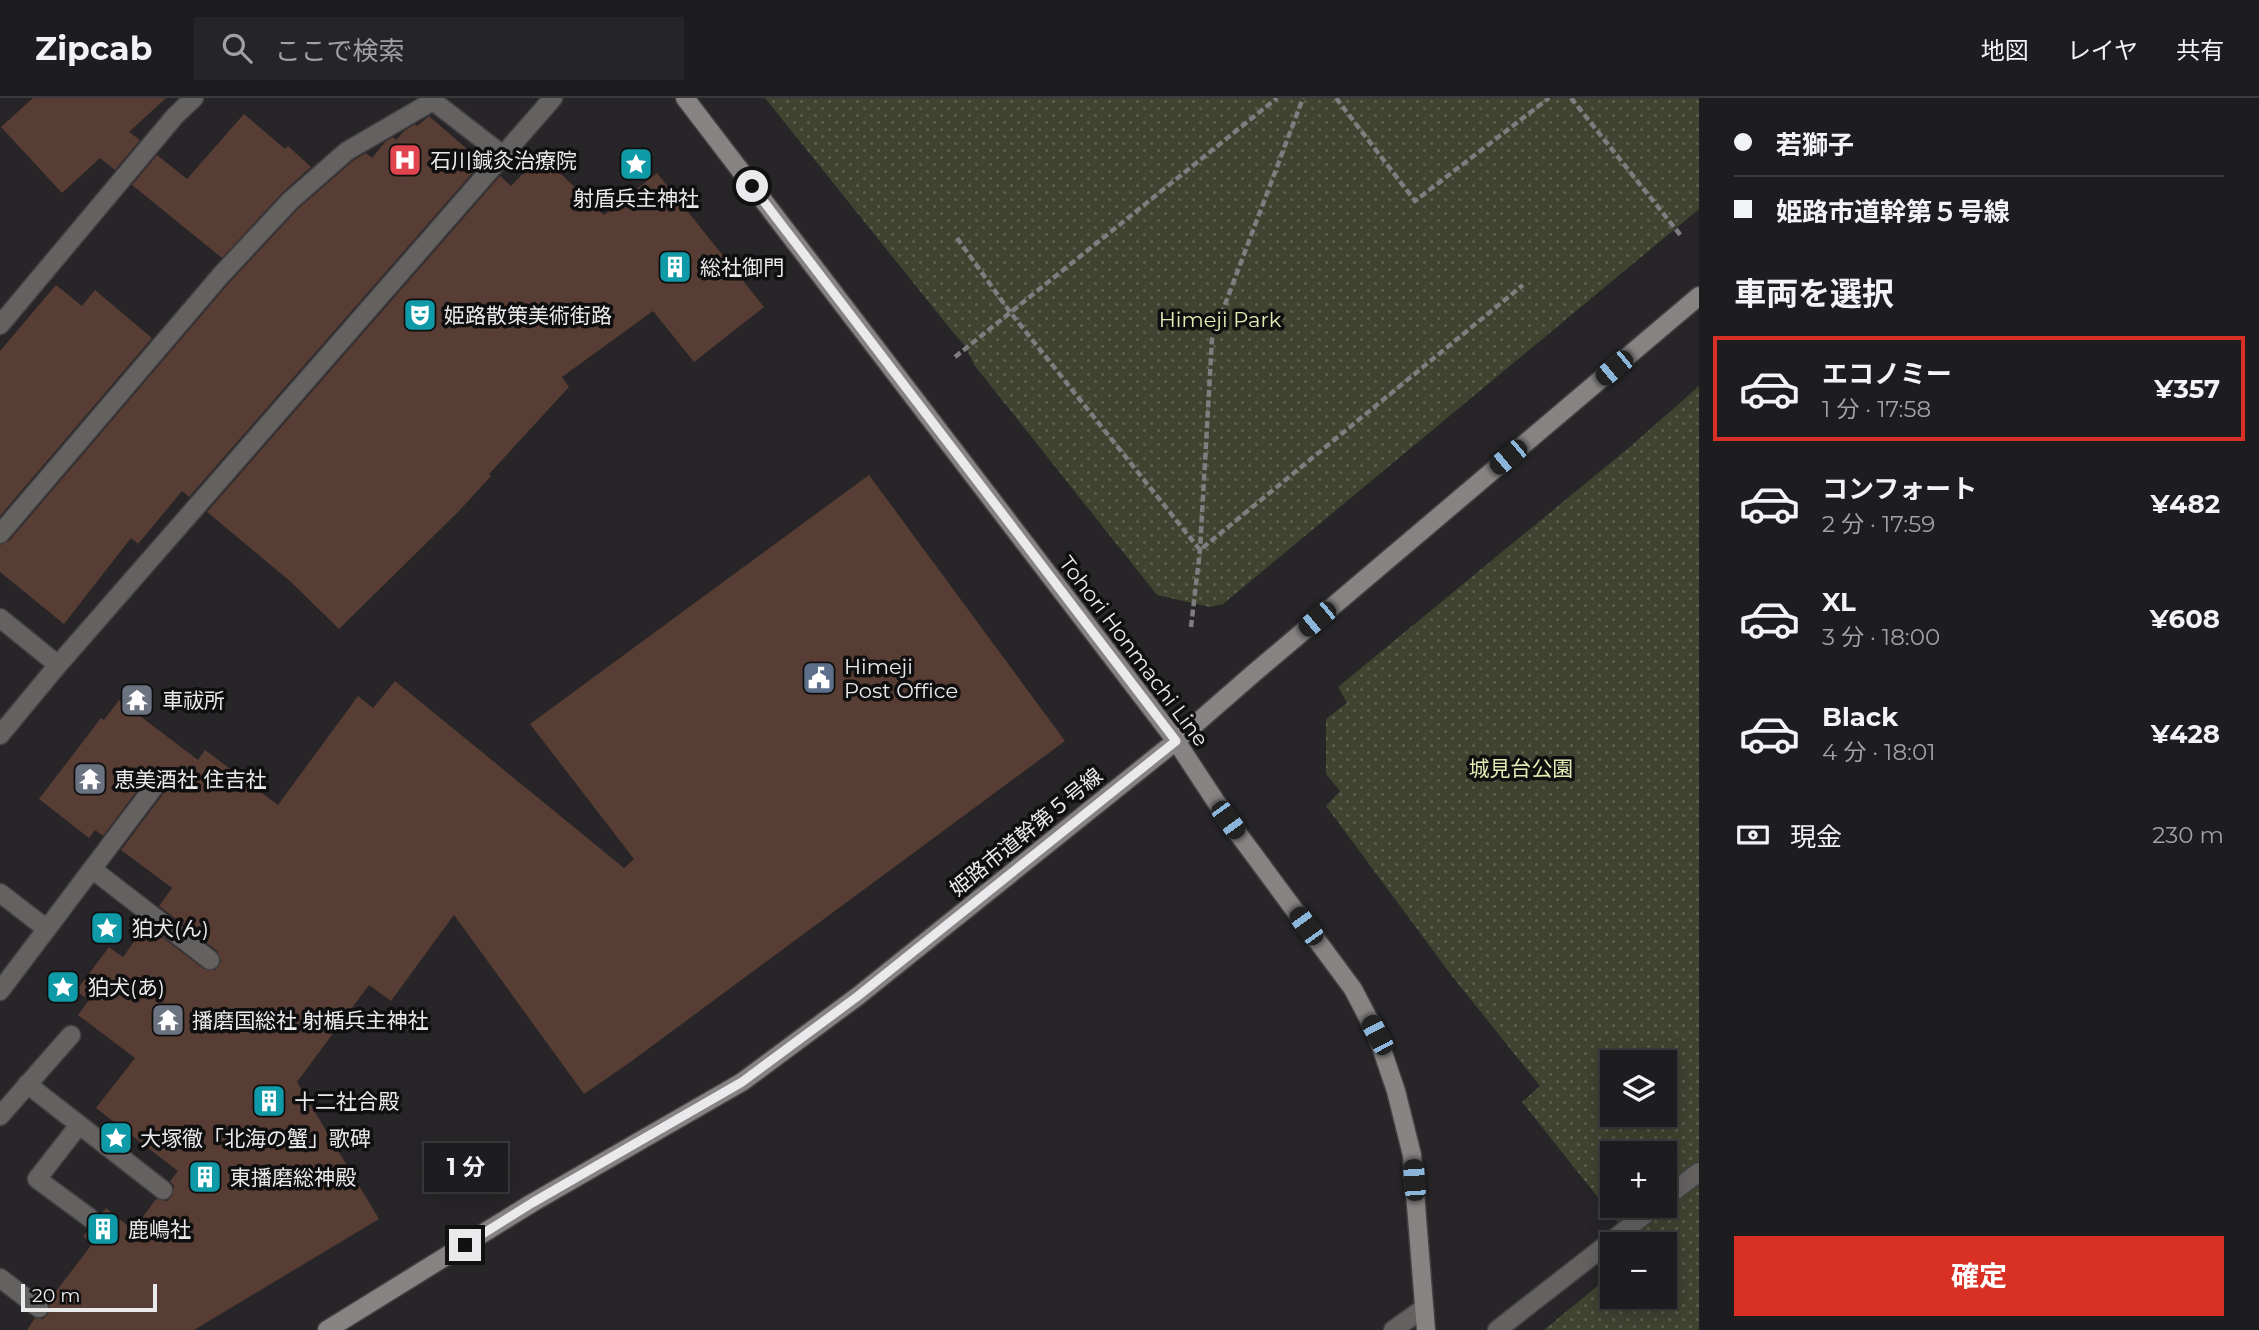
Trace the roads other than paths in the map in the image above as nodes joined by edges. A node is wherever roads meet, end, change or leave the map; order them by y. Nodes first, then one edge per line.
1 (194, 98) edge
2 (553, 98) edge
3 (685, 98) edge
4 (504, 156) junction
5 (1699, 296) edge
6 (0, 325) edge
7 (0, 534) edge
8 (0, 618) edge
9 (58, 665) junction
10 (0, 735) edge
11 (1176, 741) junction
12 (160, 779) dead end
13 (92, 869) junction
14 (2, 898) edge
15 (47, 929) junction
16 (210, 960) dead end
17 (0, 991) edge
18 (71, 1035) dead end
19 (27, 1084) junction
20 (1, 1110) edge
21 (79, 1125) junction
22 (1699, 1172) edge
23 (1677, 1189) edge
24 (163, 1190) dead end
25 (90, 1218) dead end
26 (1641, 1218) edge
27 (0, 1278) edge
28 (39, 1308) dead end
29 (1424, 1308) junction
30 (327, 1330) edge
31 (1393, 1330) edge
32 (1426, 1330) edge
33 (1497, 1330) edge

1 - 6 street
2 - 4 street
3 - 11 street, Tohori Honmachi Line
4 - 7 street
4 - 9 street
5 - 11 street, 姫路市道幹第５号線
8 - 9 street
9 - 10 street
11 - 29 street, Tohori Honmachi Line
11 - 30 street, 姫路市道幹第５号線
12 - 13 street
13 - 15 street
13 - 16 street
14 - 15 street
15 - 17 street
18 - 19 street
19 - 20 street
19 - 21 street
21 - 24 street
21 - 25 street
22 - 23 street
26 - 33 street
27 - 28 street
29 - 31 street
29 - 32 street, Tohori Honmachi Line

